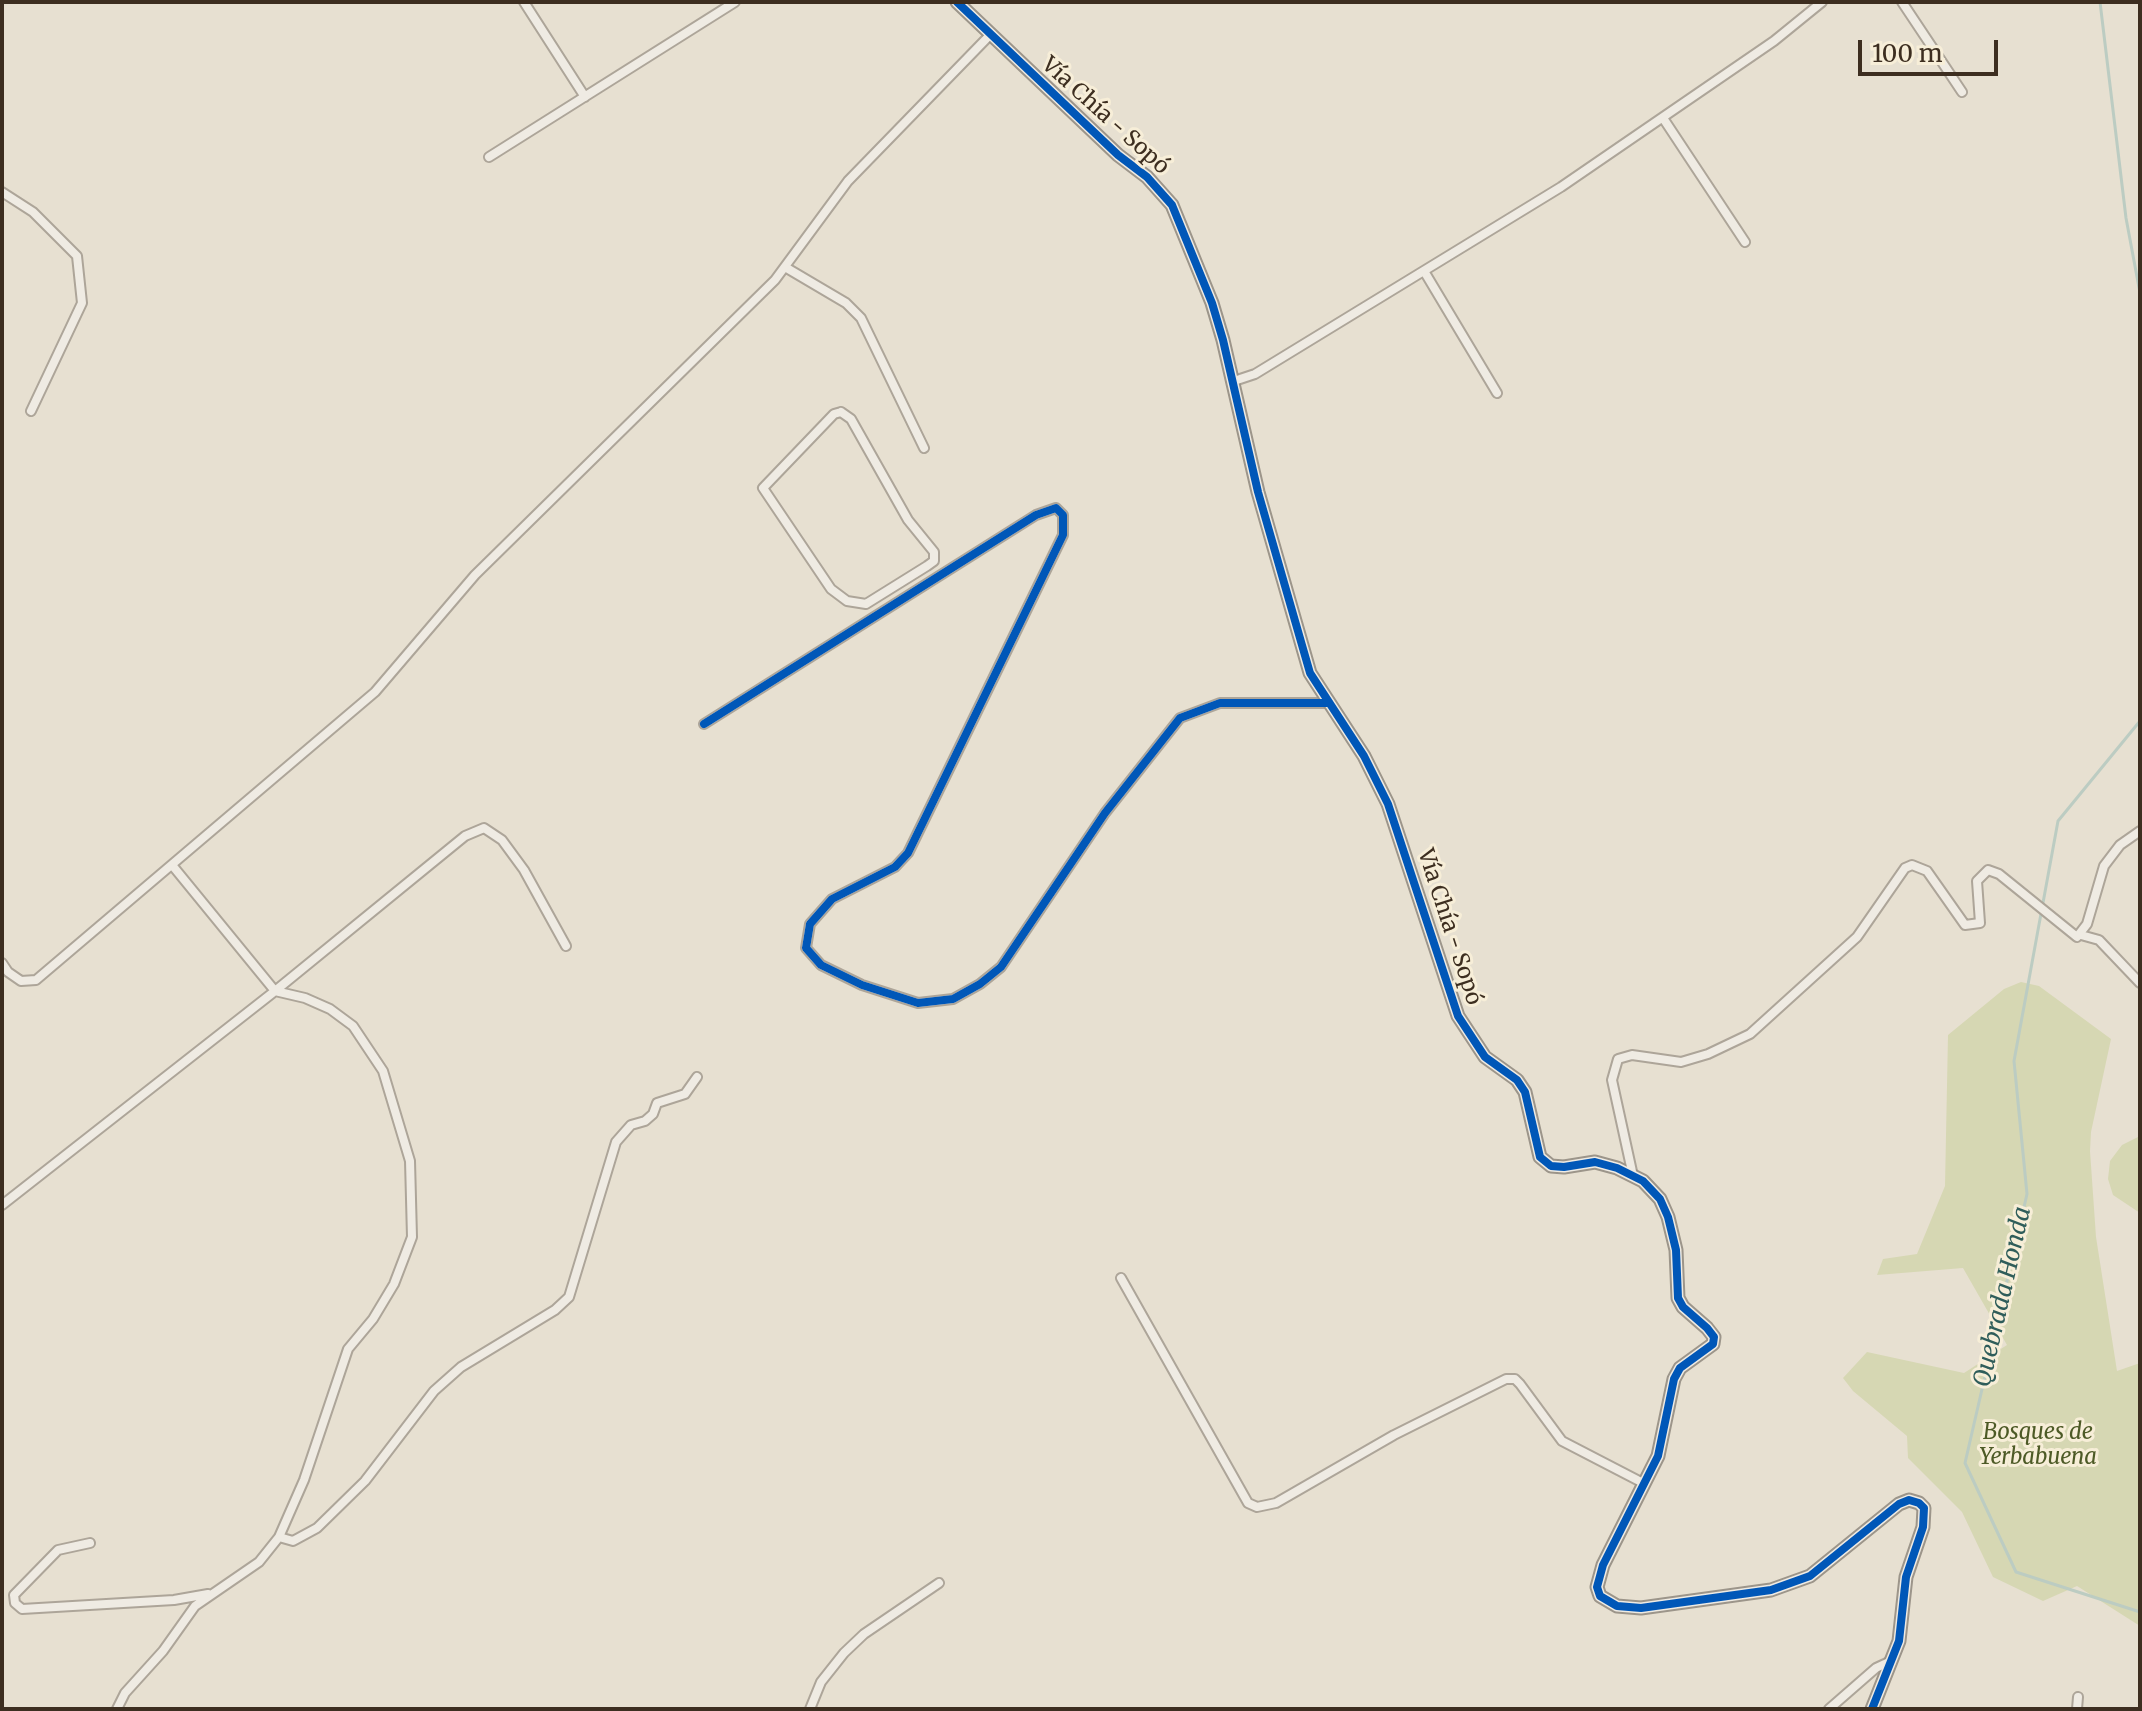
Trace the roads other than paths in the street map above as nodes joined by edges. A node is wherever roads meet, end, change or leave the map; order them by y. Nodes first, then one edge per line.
1 (524, 2) edge
2 (735, 2) edge
3 (1822, 2) edge
4 (1902, 2) edge
5 (963, 4) edge
6 (989, 36) junction
7 (1962, 92) dead end
8 (585, 97) junction
9 (1663, 118) junction
10 (489, 157) dead end
11 (2, 192) edge
12 (1745, 242) dead end
13 (785, 267) junction
14 (1424, 271) junction
15 (1234, 381) junction
16 (1497, 393) dead end
17 (31, 411) dead end
18 (924, 448) dead end
19 (887, 591) junction
20 (893, 603) junction
21 (1327, 703) junction
22 (704, 724) dead end
23 (2140, 831) edge
24 (172, 865) junction
25 (2081, 935) junction
26 (566, 946) dead end
27 (2, 963) edge
28 (2140, 983) edge
29 (275, 991) junction
30 (697, 1077) dead end
31 (1633, 1176) junction
32 (2, 1205) edge
33 (1121, 1278) dead end
34 (1645, 1484) junction
35 (279, 1537) junction
36 (90, 1543) dead end
37 (939, 1583) dead end
38 (212, 1593) junction
39 (1893, 1660) junction
40 (2078, 1697) dead end
41 (117, 1709) edge
42 (810, 1709) edge
43 (1829, 1709) edge
44 (1872, 1709) edge
45 (2077, 1709) edge

1 - 8 street
2 - 8 street
3 - 9 street
4 - 7 street
5 - 6 street, Vía Chía - Sopó
6 - 13 street
6 - 15 street, Vía Chía - Sopó
8 - 10 street
9 - 12 street
9 - 14 street
11 - 17 street
13 - 18 street
13 - 24 street
14 - 15 street
14 - 16 street
15 - 21 street, Vía Chía - Sopó
19 - 19 street
19 - 20 street
20 - 21 street
20 - 22 street
21 - 31 street, Vía Chía - Sopó
23 - 25 street
24 - 27 street
24 - 29 street
25 - 28 street
25 - 31 street
26 - 29 street
29 - 32 street
29 - 35 street
30 - 35 street
31 - 34 street, Vía Chía - Sopó
33 - 34 street
34 - 39 street, Vía Chía - Sopó
35 - 38 street
36 - 38 street
37 - 42 street
38 - 41 street
39 - 43 street
39 - 44 street, Vía Chía - Sopó
40 - 45 street

